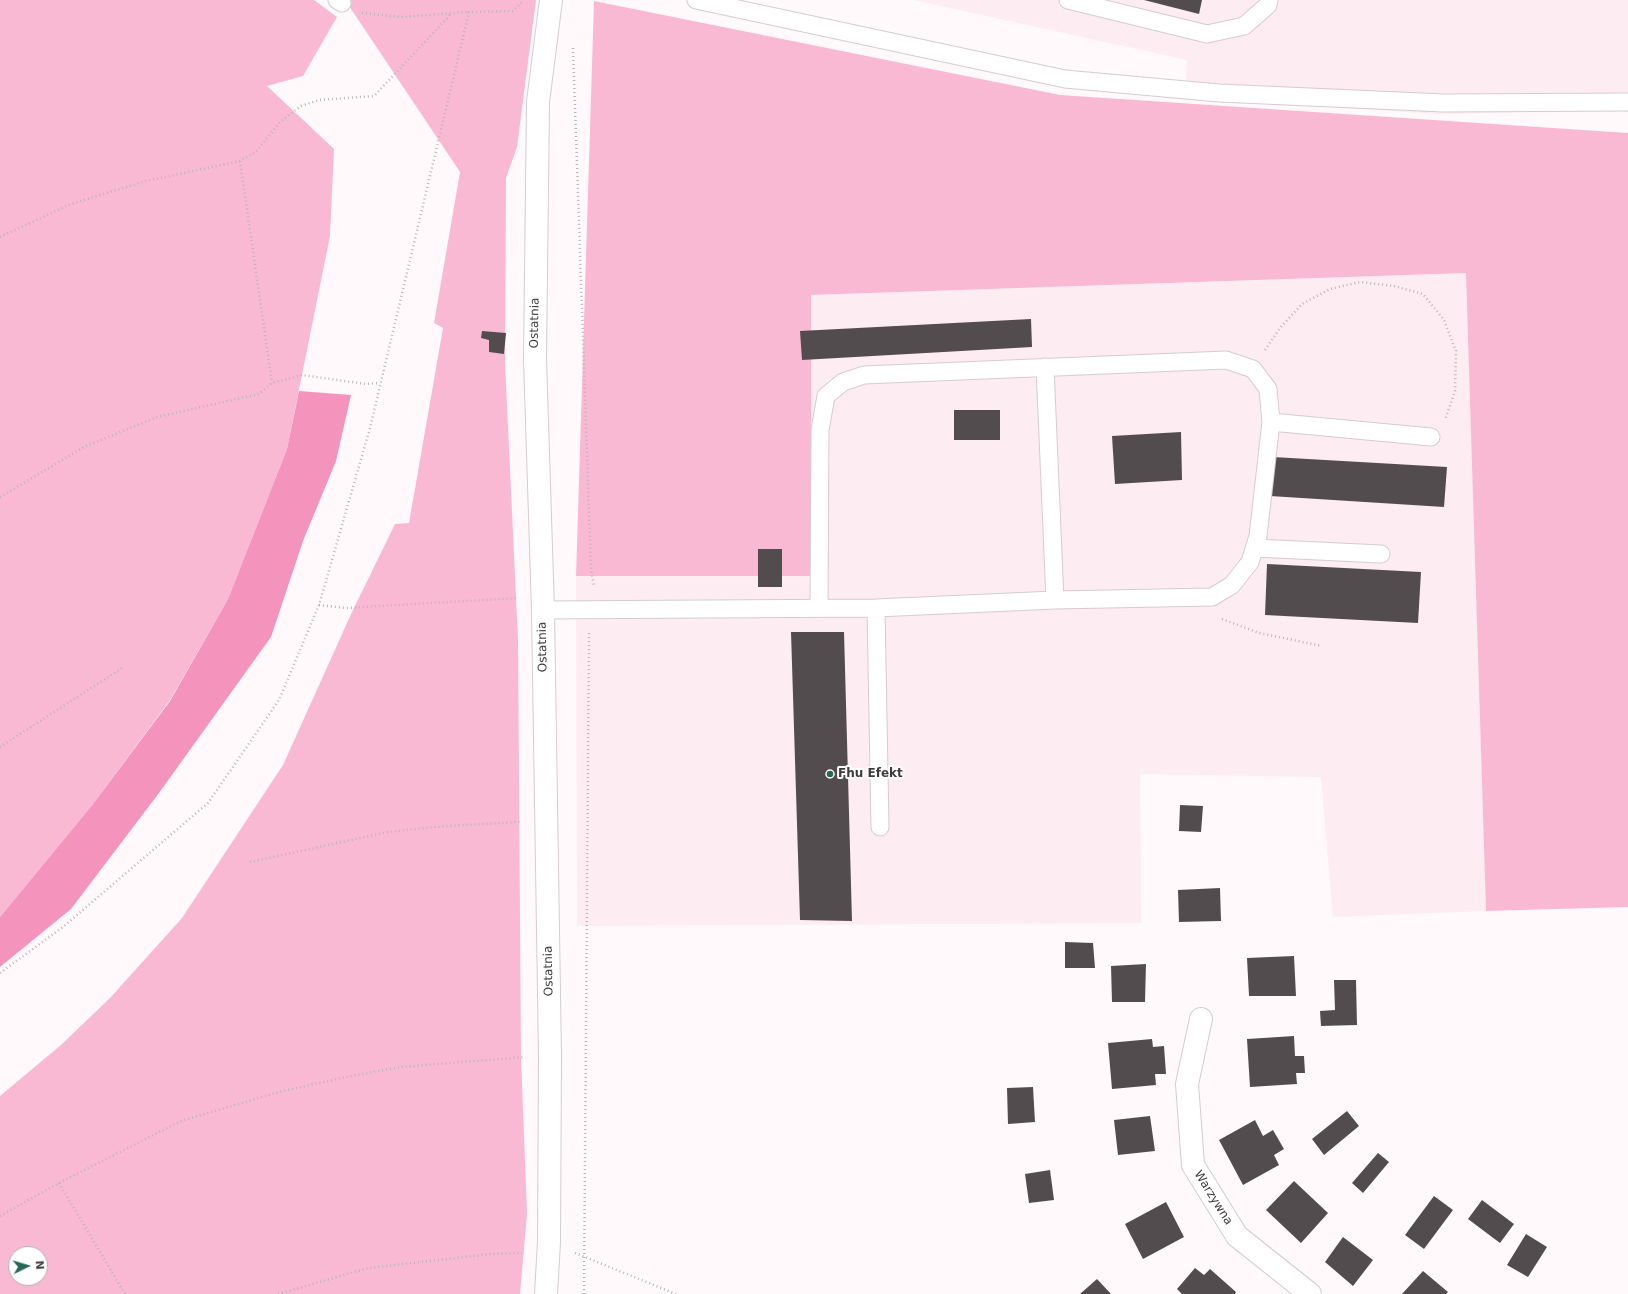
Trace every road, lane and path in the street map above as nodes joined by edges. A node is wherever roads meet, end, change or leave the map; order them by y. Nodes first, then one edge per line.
1 (524, 0) edge
2 (551, 0) edge
3 (696, 0) edge
4 (1068, 0) edge
5 (1269, 0) edge
6 (340, 2) edge
7 (469, 12) junction
8 (451, 14) junction
9 (573, 40) dead end
10 (1628, 102) edge
11 (240, 161) junction
12 (0, 237) edge
13 (1045, 367) junction
14 (1253, 369) junction
15 (272, 383) junction
16 (380, 383) junction
17 (1271, 422) junction
18 (1431, 437) joint
19 (0, 497) edge
20 (1254, 548) junction
21 (1381, 554) dead end
22 (519, 598) dead end
23 (1055, 600) junction
24 (319, 605) junction
25 (819, 608) junction
26 (876, 608) junction
27 (595, 609) junction
28 (543, 610) junction
29 (1215, 616) dead end
30 (1322, 646) dead end
31 (122, 668) dead end
32 (0, 747) edge
33 (523, 822) dead end
34 (880, 827) dead end
35 (250, 862) dead end
36 (0, 973) edge
37 (1201, 1018) dead end
38 (528, 1057) dead end
39 (59, 1183) junction
40 (0, 1216) edge
41 (549, 1242) junction
42 (529, 1252) dead end
43 (584, 1257) junction
44 (125, 1294) edge
45 (278, 1294) edge
46 (546, 1294) edge
47 (584, 1294) edge
48 (676, 1294) edge
49 (1310, 1294) edge

1 - 7 path
2 - 28 street, Ostatnia
3 - 10 lane
4 - 5 lane
6 - 8 path
7 - 8 path
7 - 16 path
8 - 11 path
9 - 27 path
11 - 12 path
11 - 15 path
13 - 14 lane
13 - 23 lane
13 - 25 lane
14 - 17 lane
14 - 18 path
15 - 16 path
15 - 19 path
16 - 24 path
17 - 18 lane
17 - 20 lane
20 - 21 lane
20 - 23 lane
22 - 24 path
23 - 26 lane
24 - 36 path
25 - 26 lane
25 - 27 lane
26 - 34 lane
27 - 28 lane
27 - 43 path
28 - 41 street, Ostatnia
29 - 30 path
31 - 32 path
33 - 35 path
37 - 49 street, Warzywna
38 - 39 path
39 - 40 path
39 - 44 path
41 - 43 path
41 - 46 street, Ostatnia
42 - 45 path
43 - 47 path
43 - 48 path

